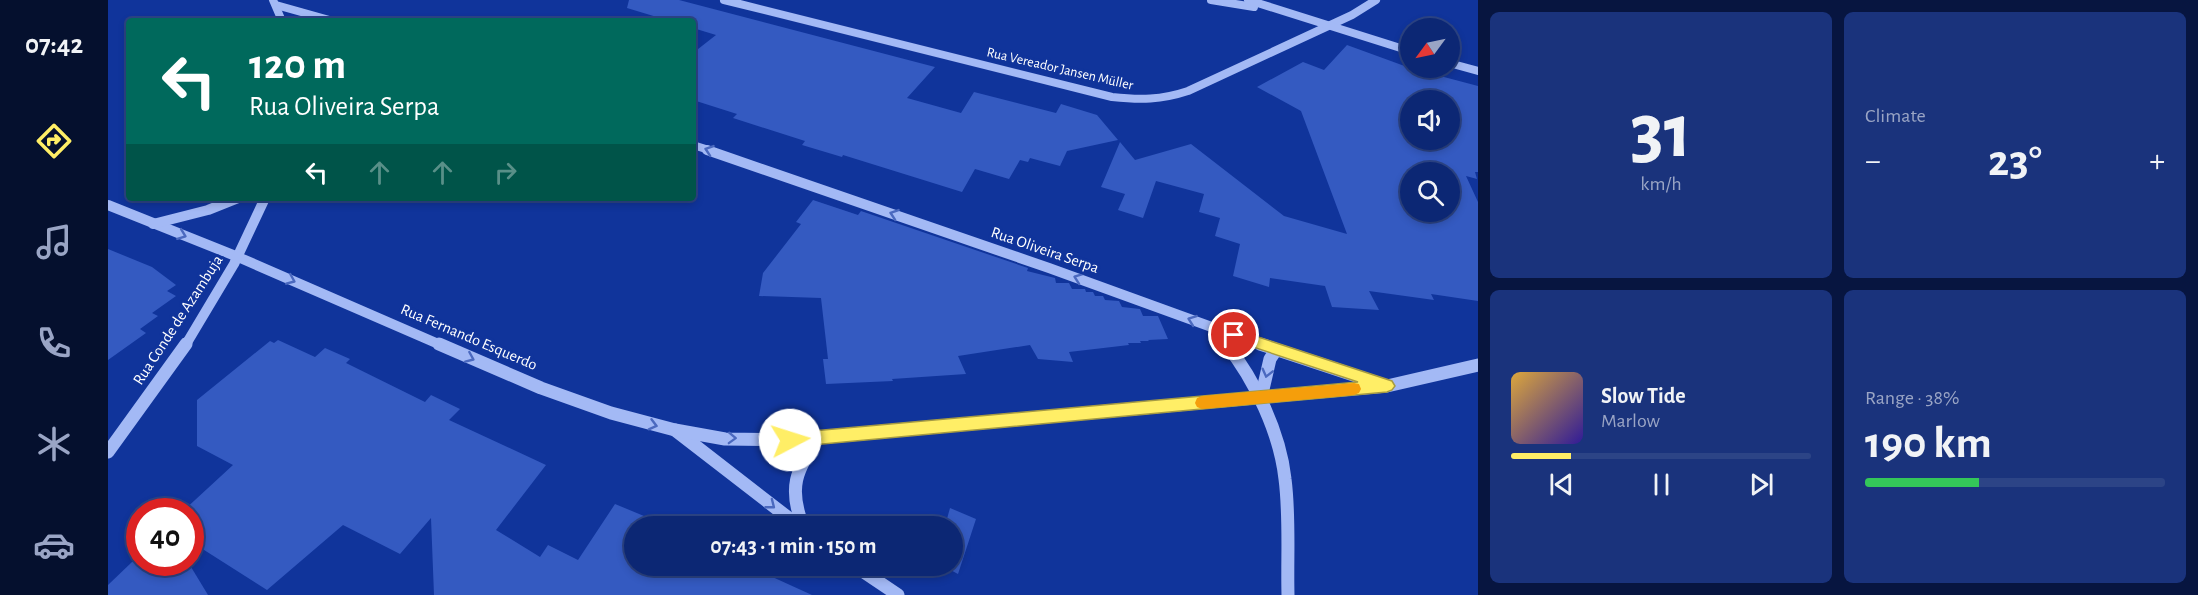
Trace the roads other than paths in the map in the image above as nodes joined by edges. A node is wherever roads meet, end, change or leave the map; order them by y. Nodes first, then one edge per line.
1 (724, 0) edge
2 (1211, 0) edge
3 (1248, 0) edge
4 (1376, 0) edge
5 (274, 2) edge
6 (1281, 11) junction
7 (281, 18) edge
8 (324, 18) edge
9 (1328, 25) junction
10 (1400, 48) edge
11 (1460, 66) edge
12 (1478, 72) edge
13 (696, 146) edge
14 (230, 201) edge
15 (264, 201) edge
16 (108, 206) edge
17 (153, 224) junction
18 (238, 257) junction
19 (1213, 327) junction
20 (1276, 350) junction
21 (1478, 365) edge
22 (1387, 386) junction
23 (1261, 398) junction
24 (675, 430) junction
25 (818, 438) junction
26 (108, 452) edge
27 (788, 516) edge
28 (798, 516) edge
29 (870, 576) edge
30 (898, 595) edge
31 (1288, 595) edge

1 - 9 street, Rua Vereador Jansen Müller
2 - 6 street
3 - 6 street
4 - 9 street, Rua Vereador Jansen Müller
5 - 7 street
5 - 8 street
6 - 9 street
9 - 10 street
11 - 12 street
19 -> 13 street, Rua Oliveira Serpa
14 - 17 street
15 - 18 street, Rua Conde de Azambuja
16 - 17 street, Rua Fernando Esquerdo
17 -> 18 street, Rua Fernando Esquerdo
18 -> 24 street, Rua Fernando Esquerdo
18 - 26 street, Rua Conde de Azambuja
19 - 20 street, Rua Oliveira Serpa
19 - 23 street
20 - 22 street, Rua Oliveira Serpa
20 -> 23 street
21 - 22 street
22 - 23 street
23 - 25 street
23 - 31 street
24 -> 25 street
24 -> 27 street, Rua Fernando Esquerdo
25 - 28 street, Rua Fernando Esquerdo
29 - 30 street

